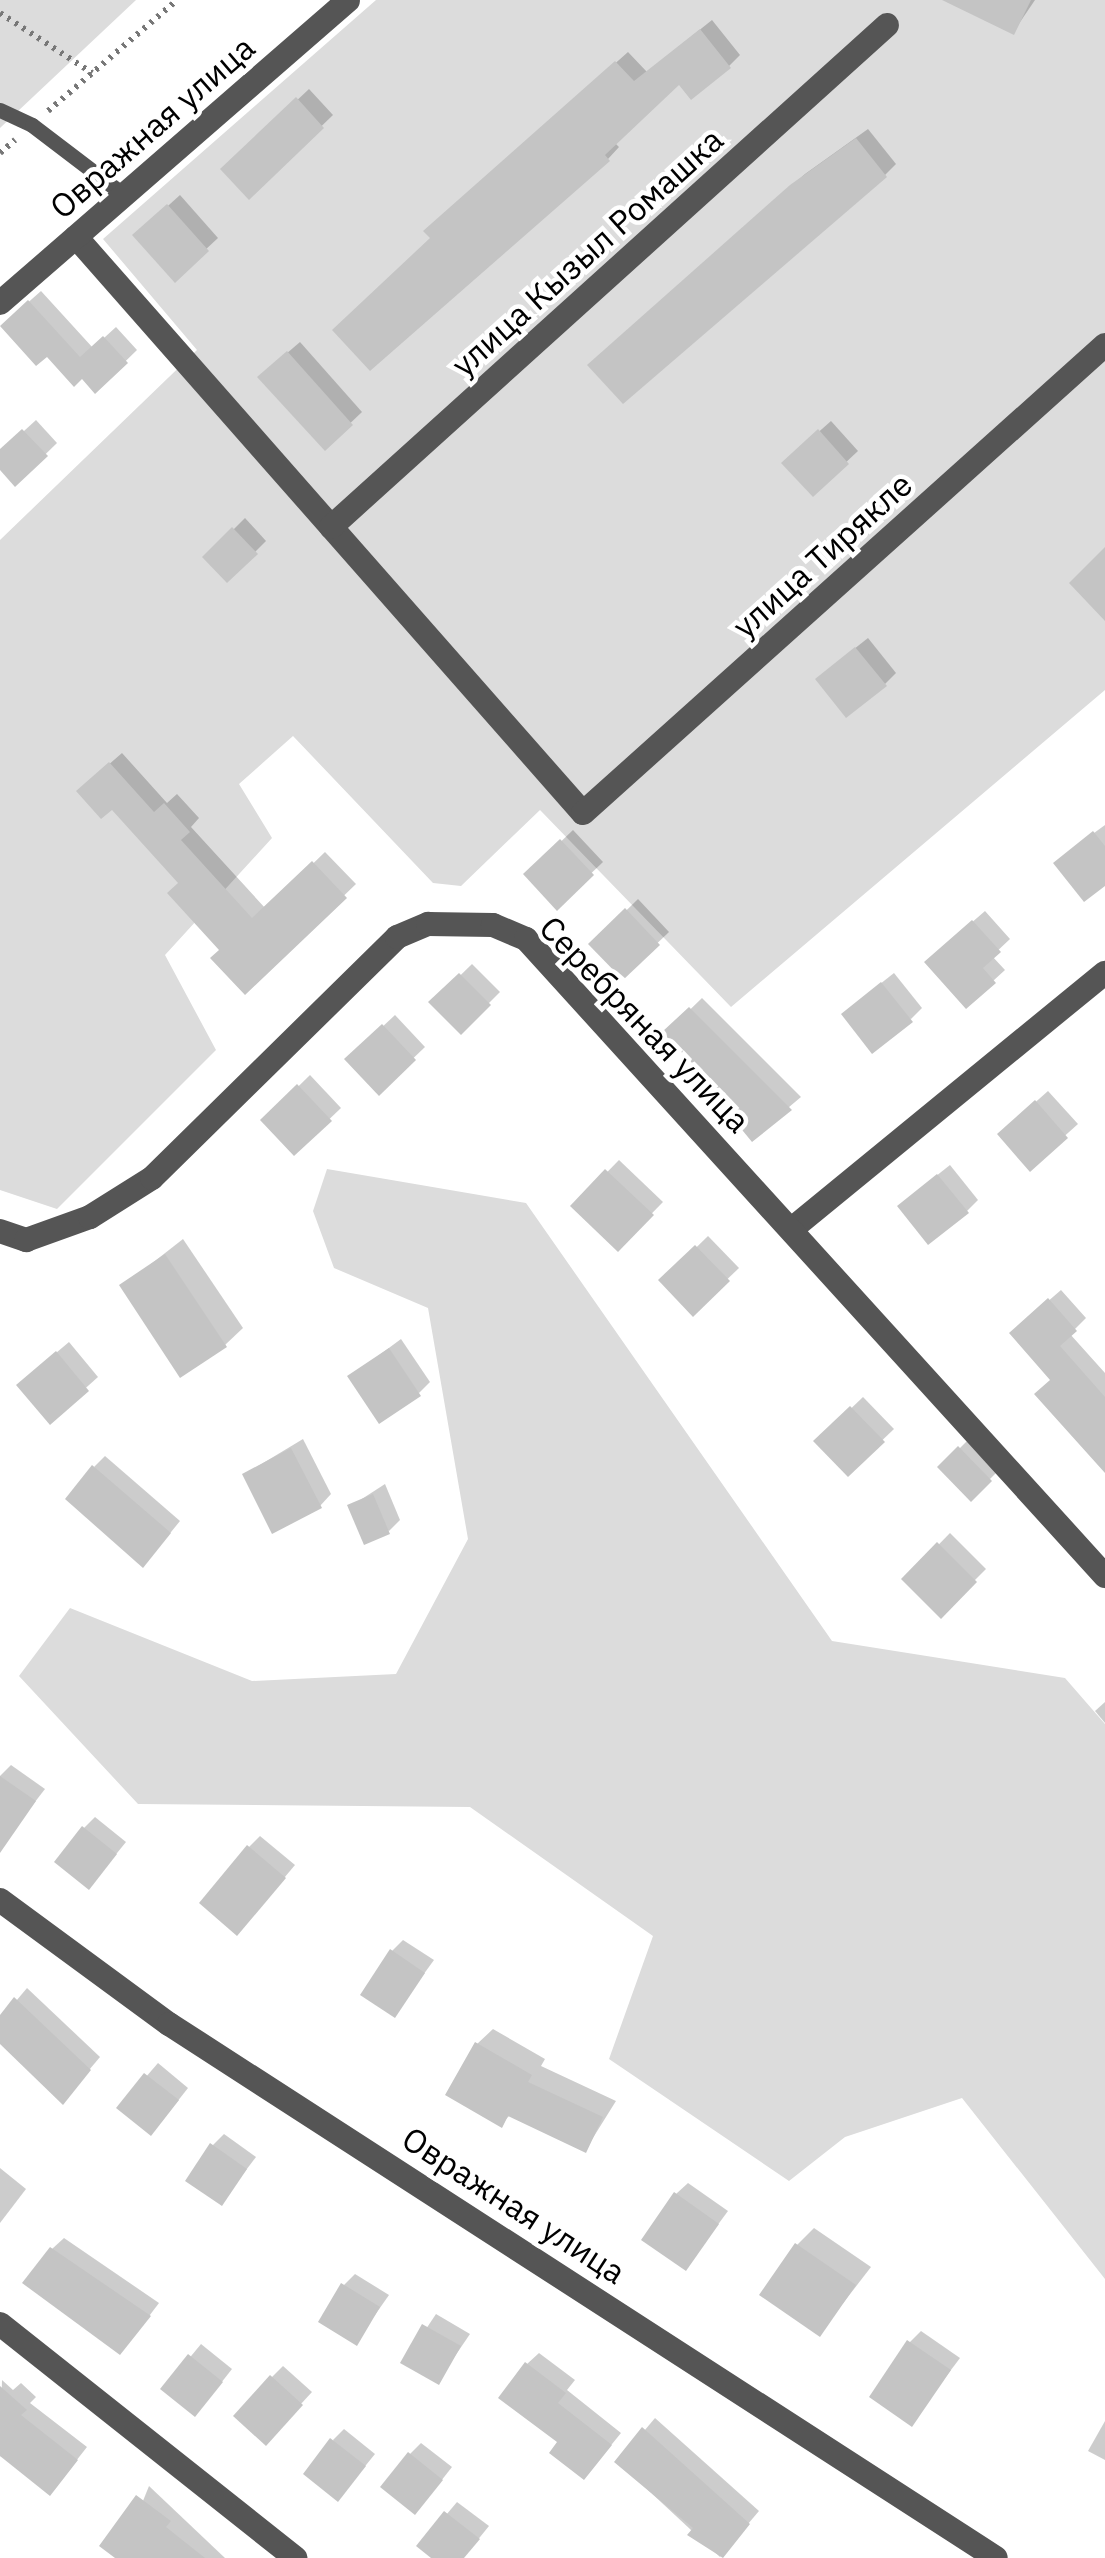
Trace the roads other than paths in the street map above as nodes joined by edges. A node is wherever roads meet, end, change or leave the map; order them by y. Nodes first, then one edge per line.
1 (347, 0) edge
2 (887, 26) dead end
3 (0, 110) edge
4 (124, 195) junction
5 (76, 237) junction
6 (0, 303) edge
7 (1105, 345) edge
8 (332, 527) junction
9 (1105, 973) edge
10 (793, 1228) junction
11 (0, 1231) edge
12 (1105, 1576) edge
13 (0, 1900) edge
14 (0, 2324) edge
15 (295, 2558) edge
16 (996, 2558) edge

1 - 4 street, Овражная улица
2 - 8 street, улица Кызыл Ромашка
3 - 4 lane
4 - 5 street, Овражная улица
5 - 6 street, Овражная улица
5 - 8 street
7 - 8 street, улица Тирякле
9 - 10 street
10 - 11 street, Серебряная улица
10 - 12 street, Серебряная улица
13 - 16 street, Овражная улица
14 - 15 street

